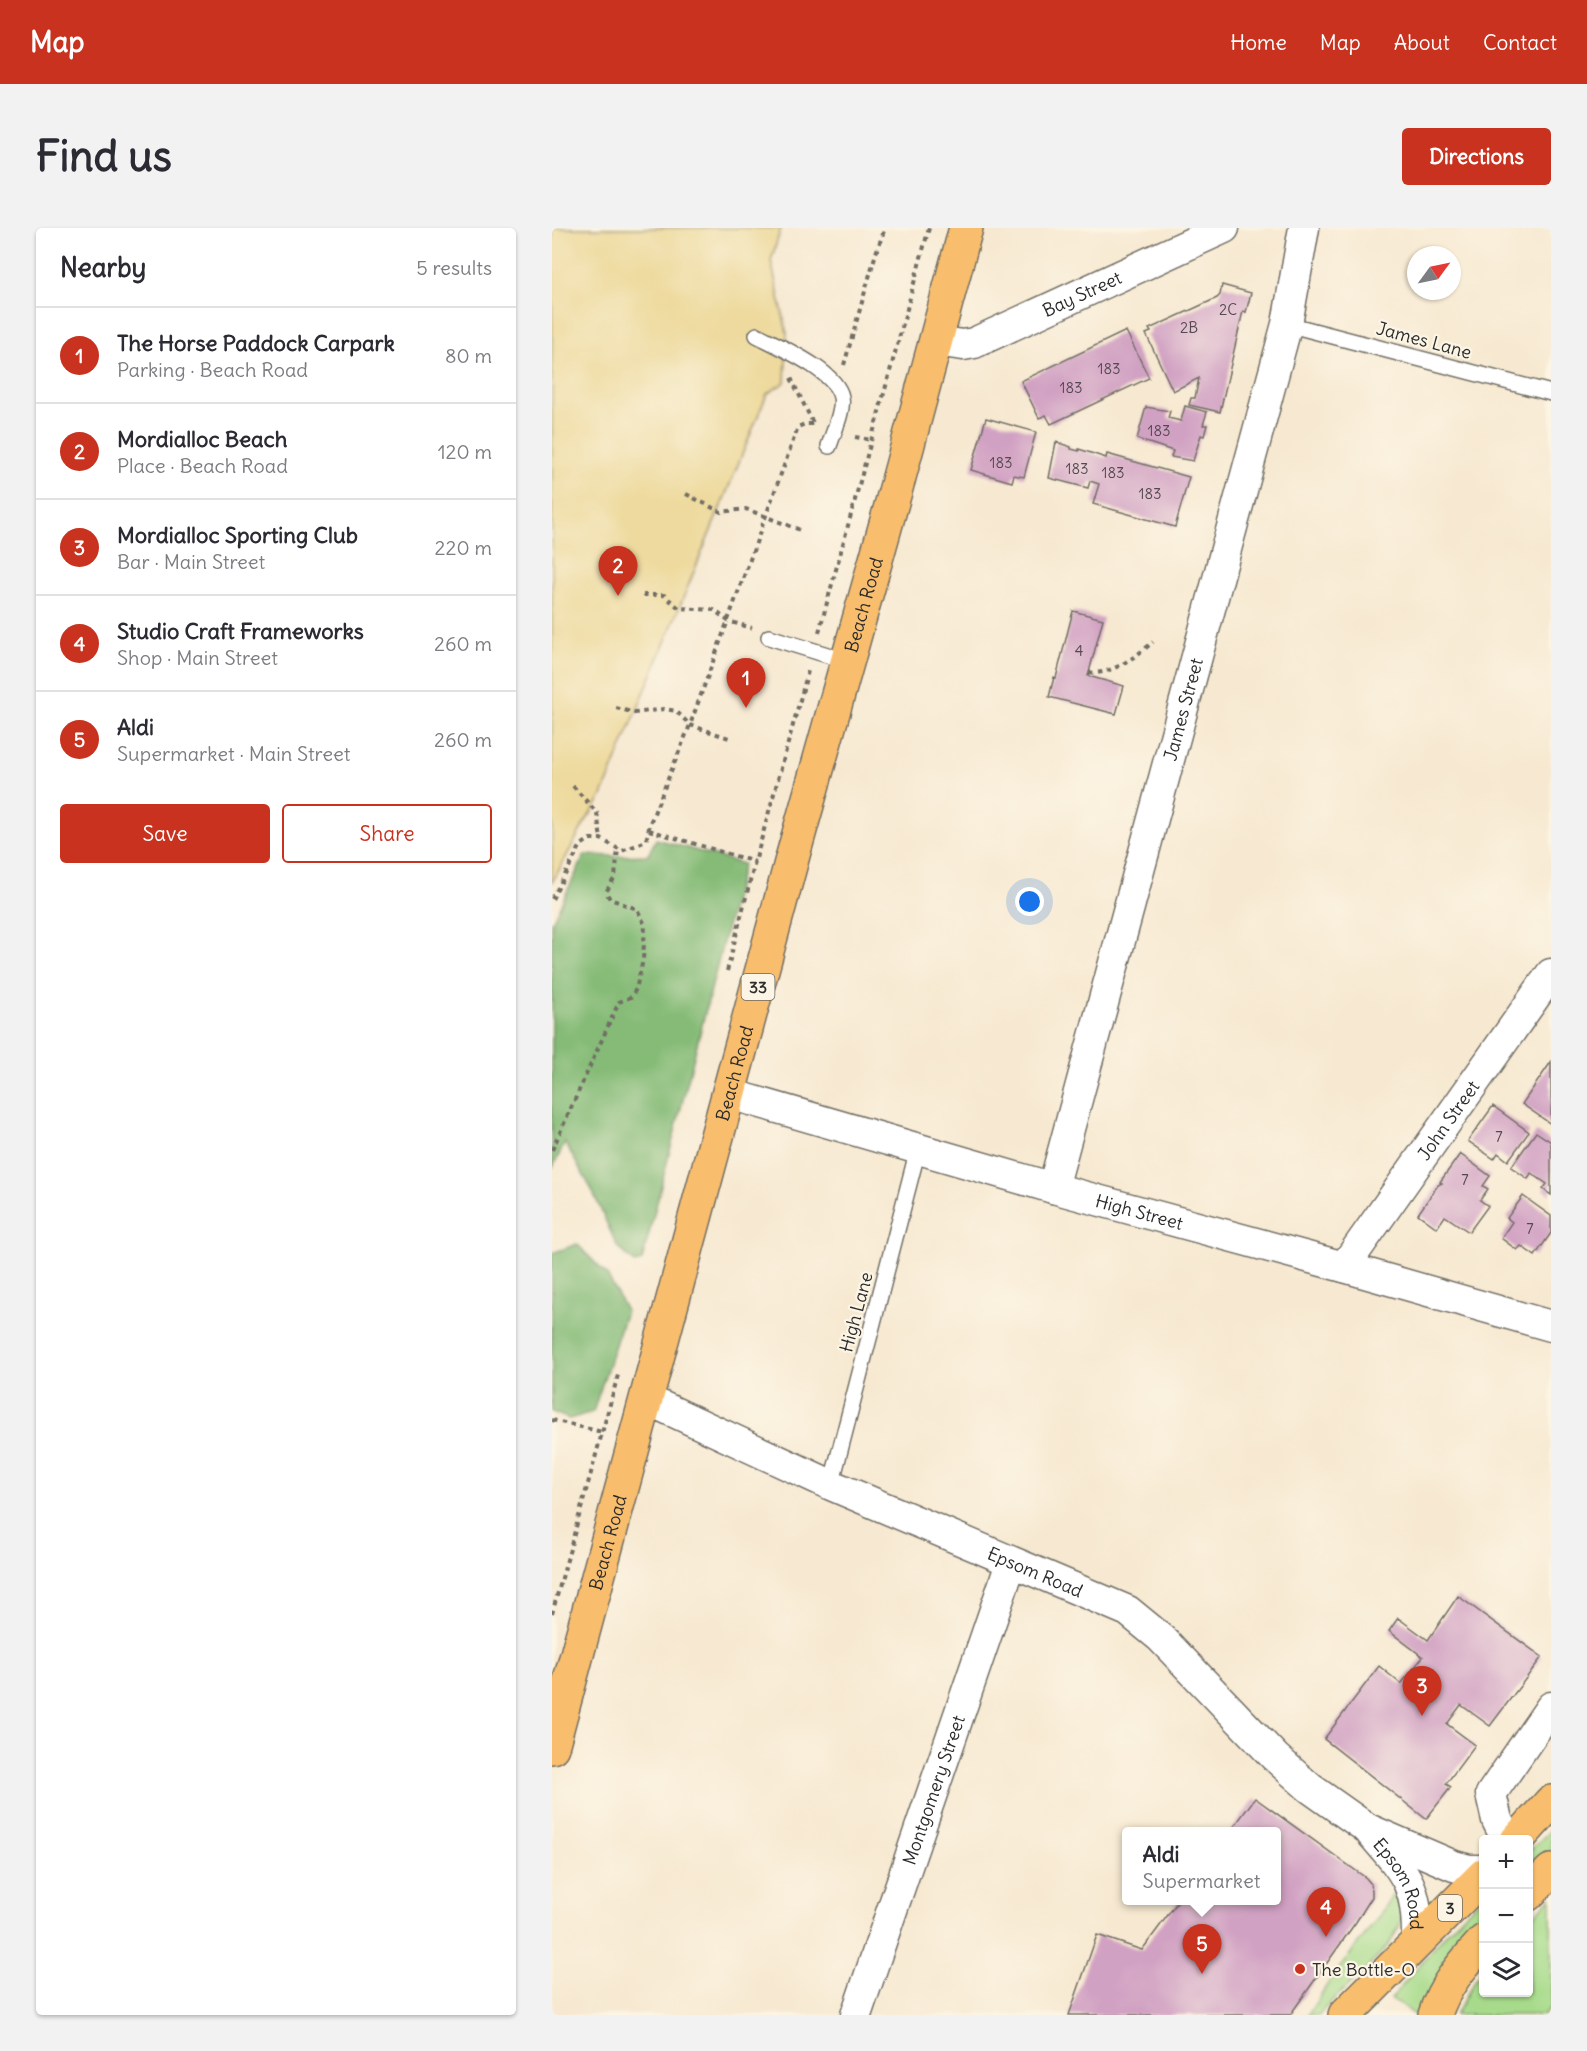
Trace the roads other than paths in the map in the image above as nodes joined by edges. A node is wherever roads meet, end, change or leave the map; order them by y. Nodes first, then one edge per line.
1 (966, 228) edge
2 (1224, 228) edge
3 (1304, 228) edge
4 (1287, 324) junction
5 (758, 335) dead end
6 (935, 341) junction
7 (1551, 393) edge
8 (829, 446) dead end
9 (764, 634) road end
10 (847, 662) junction
11 (1551, 974) edge
12 (730, 1094) junction
13 (918, 1149) junction
14 (1053, 1188) junction
15 (1344, 1267) junction
16 (1551, 1326) edge
17 (646, 1399) junction
18 (831, 1485) junction
19 (1011, 1563) junction
20 (1551, 1707) edge
21 (556, 1715) edge
22 (552, 1747) edge
23 (1551, 1802) edge
24 (1368, 1829) junction
25 (1505, 1835) edge
26 (1521, 1835) edge
27 (1479, 1870) edge
28 (1551, 1871) edge
29 (1479, 1880) edge
30 (1533, 1889) edge
31 (1418, 1942) junction
32 (1482, 1943) edge
33 (856, 2015) edge
34 (1345, 2015) edge
35 (1435, 2015) edge

1 - 6 main road, Beach Road / 33
2 - 6 street, Bay Street
3 - 4 street, James Street
4 - 7 lane, James Lane
4 - 14 street, James Street
5 - 8 lane
6 - 10 main road, Beach Road / 33
9 - 10 lane
10 - 12 main road, Beach Road / 33
11 - 15 street, John Street
12 - 13 street, High Street
12 - 17 main road, Beach Road / 33
13 - 14 street, High Street
13 - 18 lane, High Lane
14 - 15 street, High Street
15 - 16 street, High Street
17 - 18 street, Epsom Road
17 - 21 main road, Beach Road / 33
18 - 19 street, Epsom Road
19 - 24 street, Epsom Road
19 - 33 street, Montgomery Street
20 - 25 street
21 - 22 main road, Beach Road / 33
23 - 26 main road
24 - 27 street, Epsom Road
24 - 31 street, Epsom Road
28 - 30 main road
29 - 31 main road, 3
31 - 34 main road, 3
32 - 35 main road

